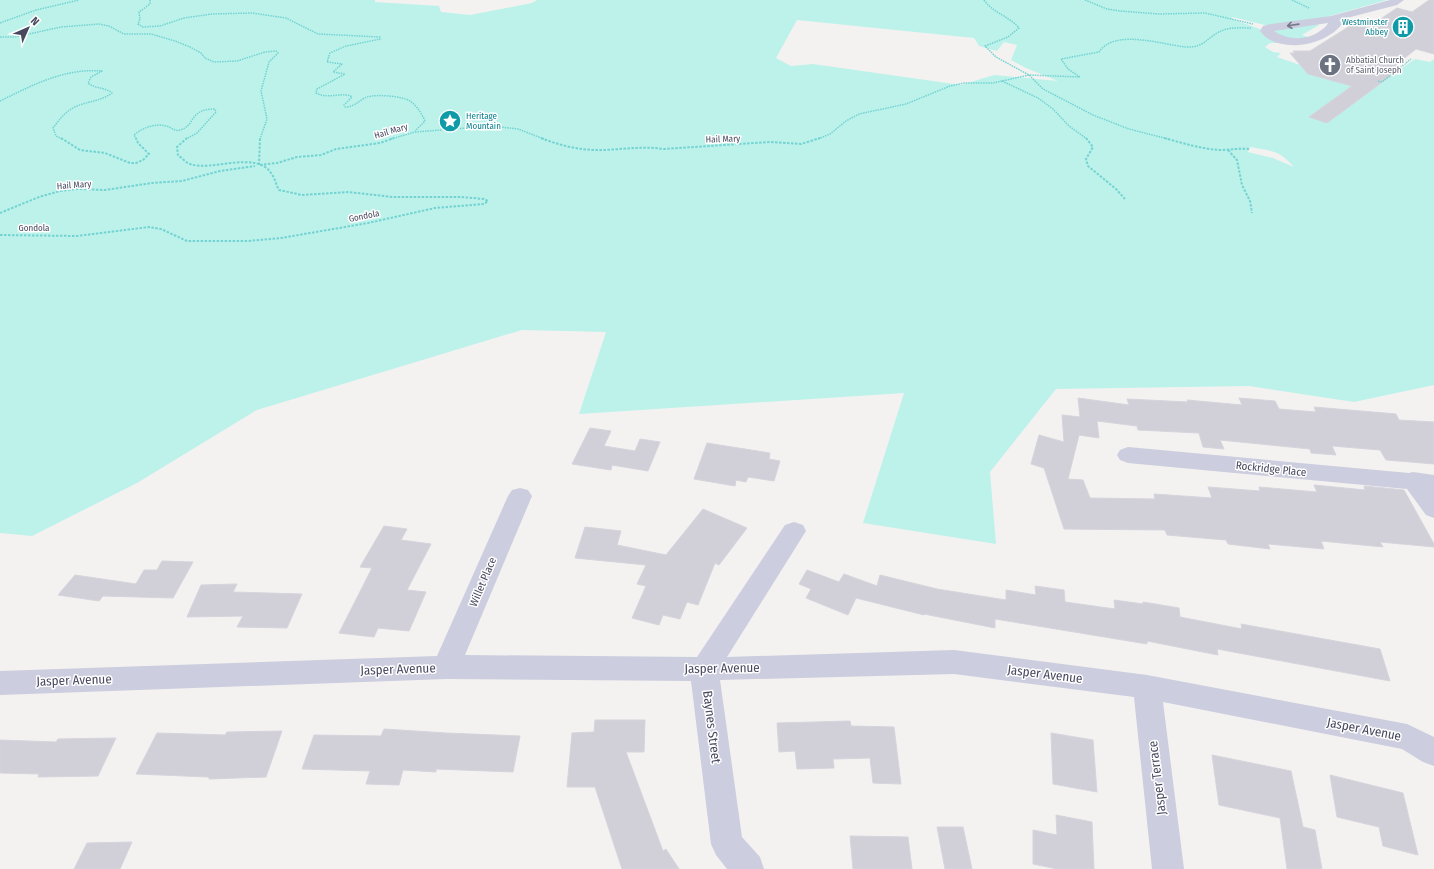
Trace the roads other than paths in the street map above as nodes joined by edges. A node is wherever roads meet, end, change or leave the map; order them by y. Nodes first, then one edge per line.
1 (1398, 0) edge
2 (1331, 19) junction
3 (1128, 455) dead end
4 (1424, 481) edge
5 (520, 496) dead end
6 (1434, 509) edge
7 (794, 532) dead end
8 (446, 667) junction
9 (704, 668) junction
10 (0, 683) edge
11 (1147, 686) junction
12 (1434, 752) edge
13 (748, 869) edge
14 (1168, 869) edge

1 - 2 street
2 -> 2 street
3 - 4 street, Rockridge Place
4 - 6 street, Rockridge Place
5 - 8 street, Willet Place
7 - 9 street
8 - 9 street, Jasper Avenue
8 - 10 street, Jasper Avenue
9 - 11 street, Jasper Avenue
9 - 13 street, Baynes Street
11 - 12 street, Jasper Avenue
11 - 14 street, Jasper Terrace

